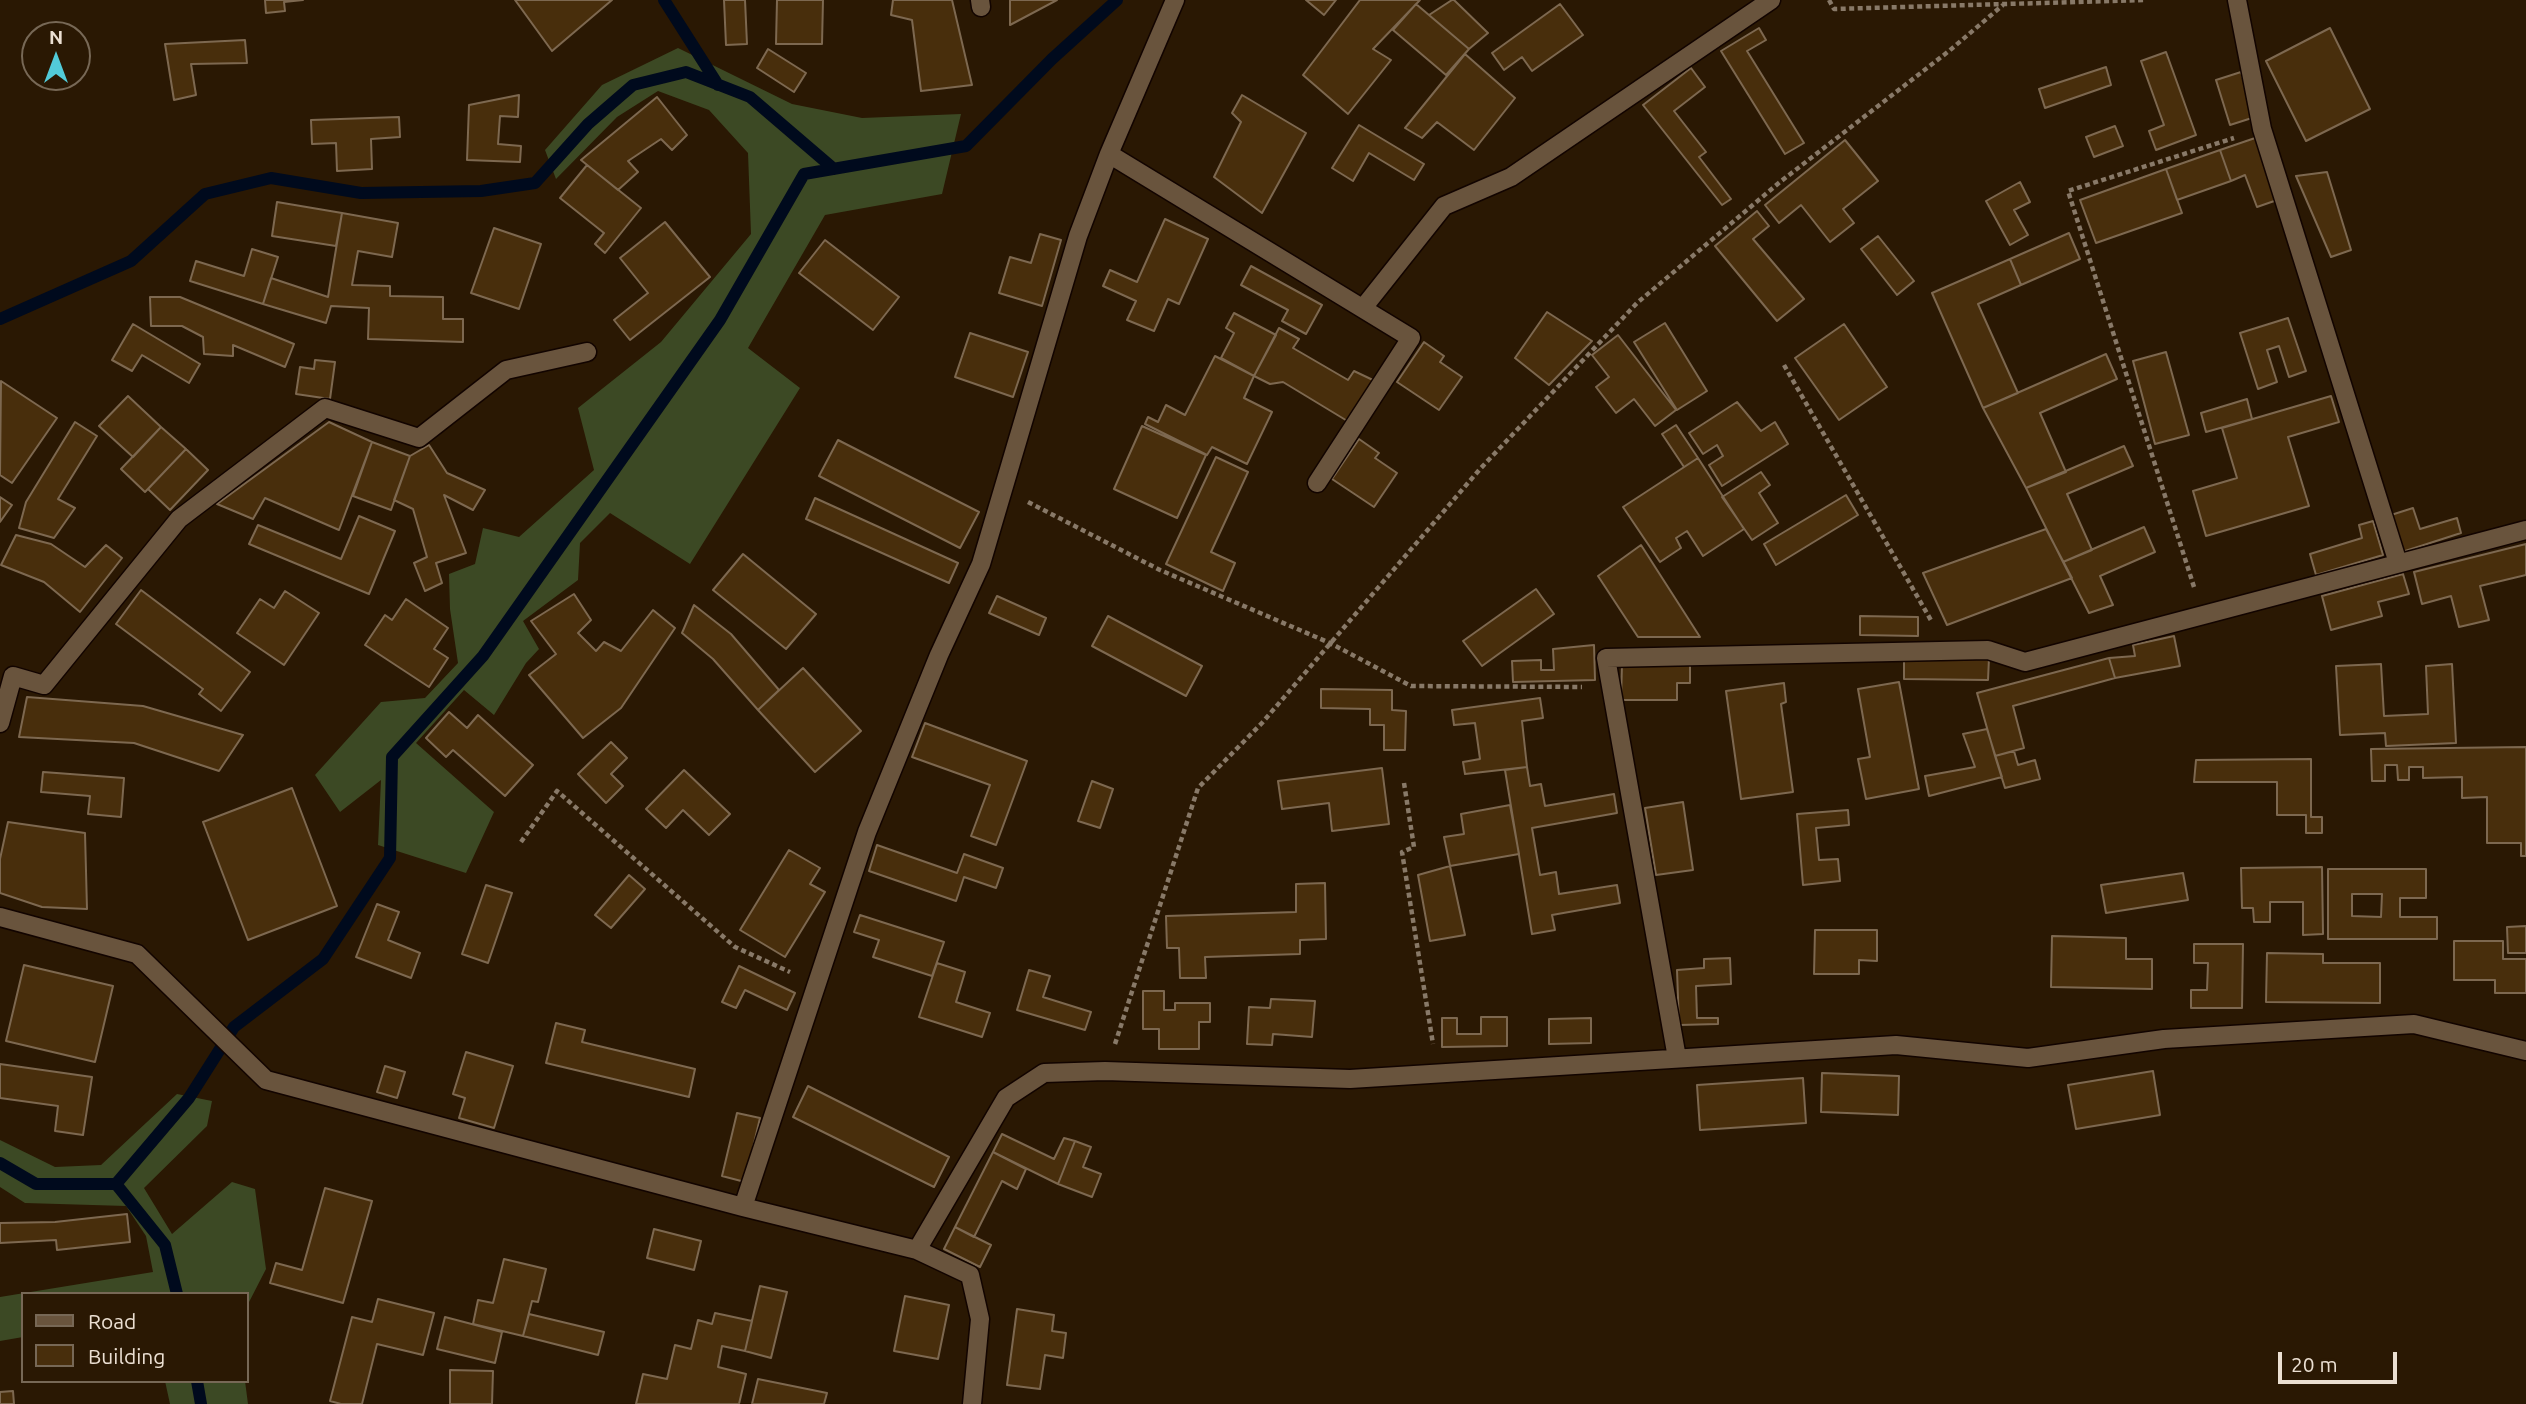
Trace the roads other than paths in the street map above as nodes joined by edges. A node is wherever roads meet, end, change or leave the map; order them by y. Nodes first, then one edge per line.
1 (1175, 0) edge
2 (1771, 0) edge
3 (2237, 0) edge
4 (1109, 154) junction
5 (1363, 308) junction
6 (587, 352) dead end
7 (1317, 483) dead end
8 (2526, 530) edge
9 (2398, 563) junction
10 (0, 723) edge
11 (0, 916) edge
12 (2526, 1051) edge
13 (1676, 1058) junction
14 (743, 1207) junction
15 (917, 1250) junction
16 (972, 1404) edge

1 - 4 street
2 - 5 street
3 - 9 street
4 - 5 street
4 - 14 street
5 - 7 street
6 - 10 street
8 - 9 street
9 - 13 street
11 - 14 street
12 - 13 street
13 - 15 street
14 - 15 street
15 - 16 street

